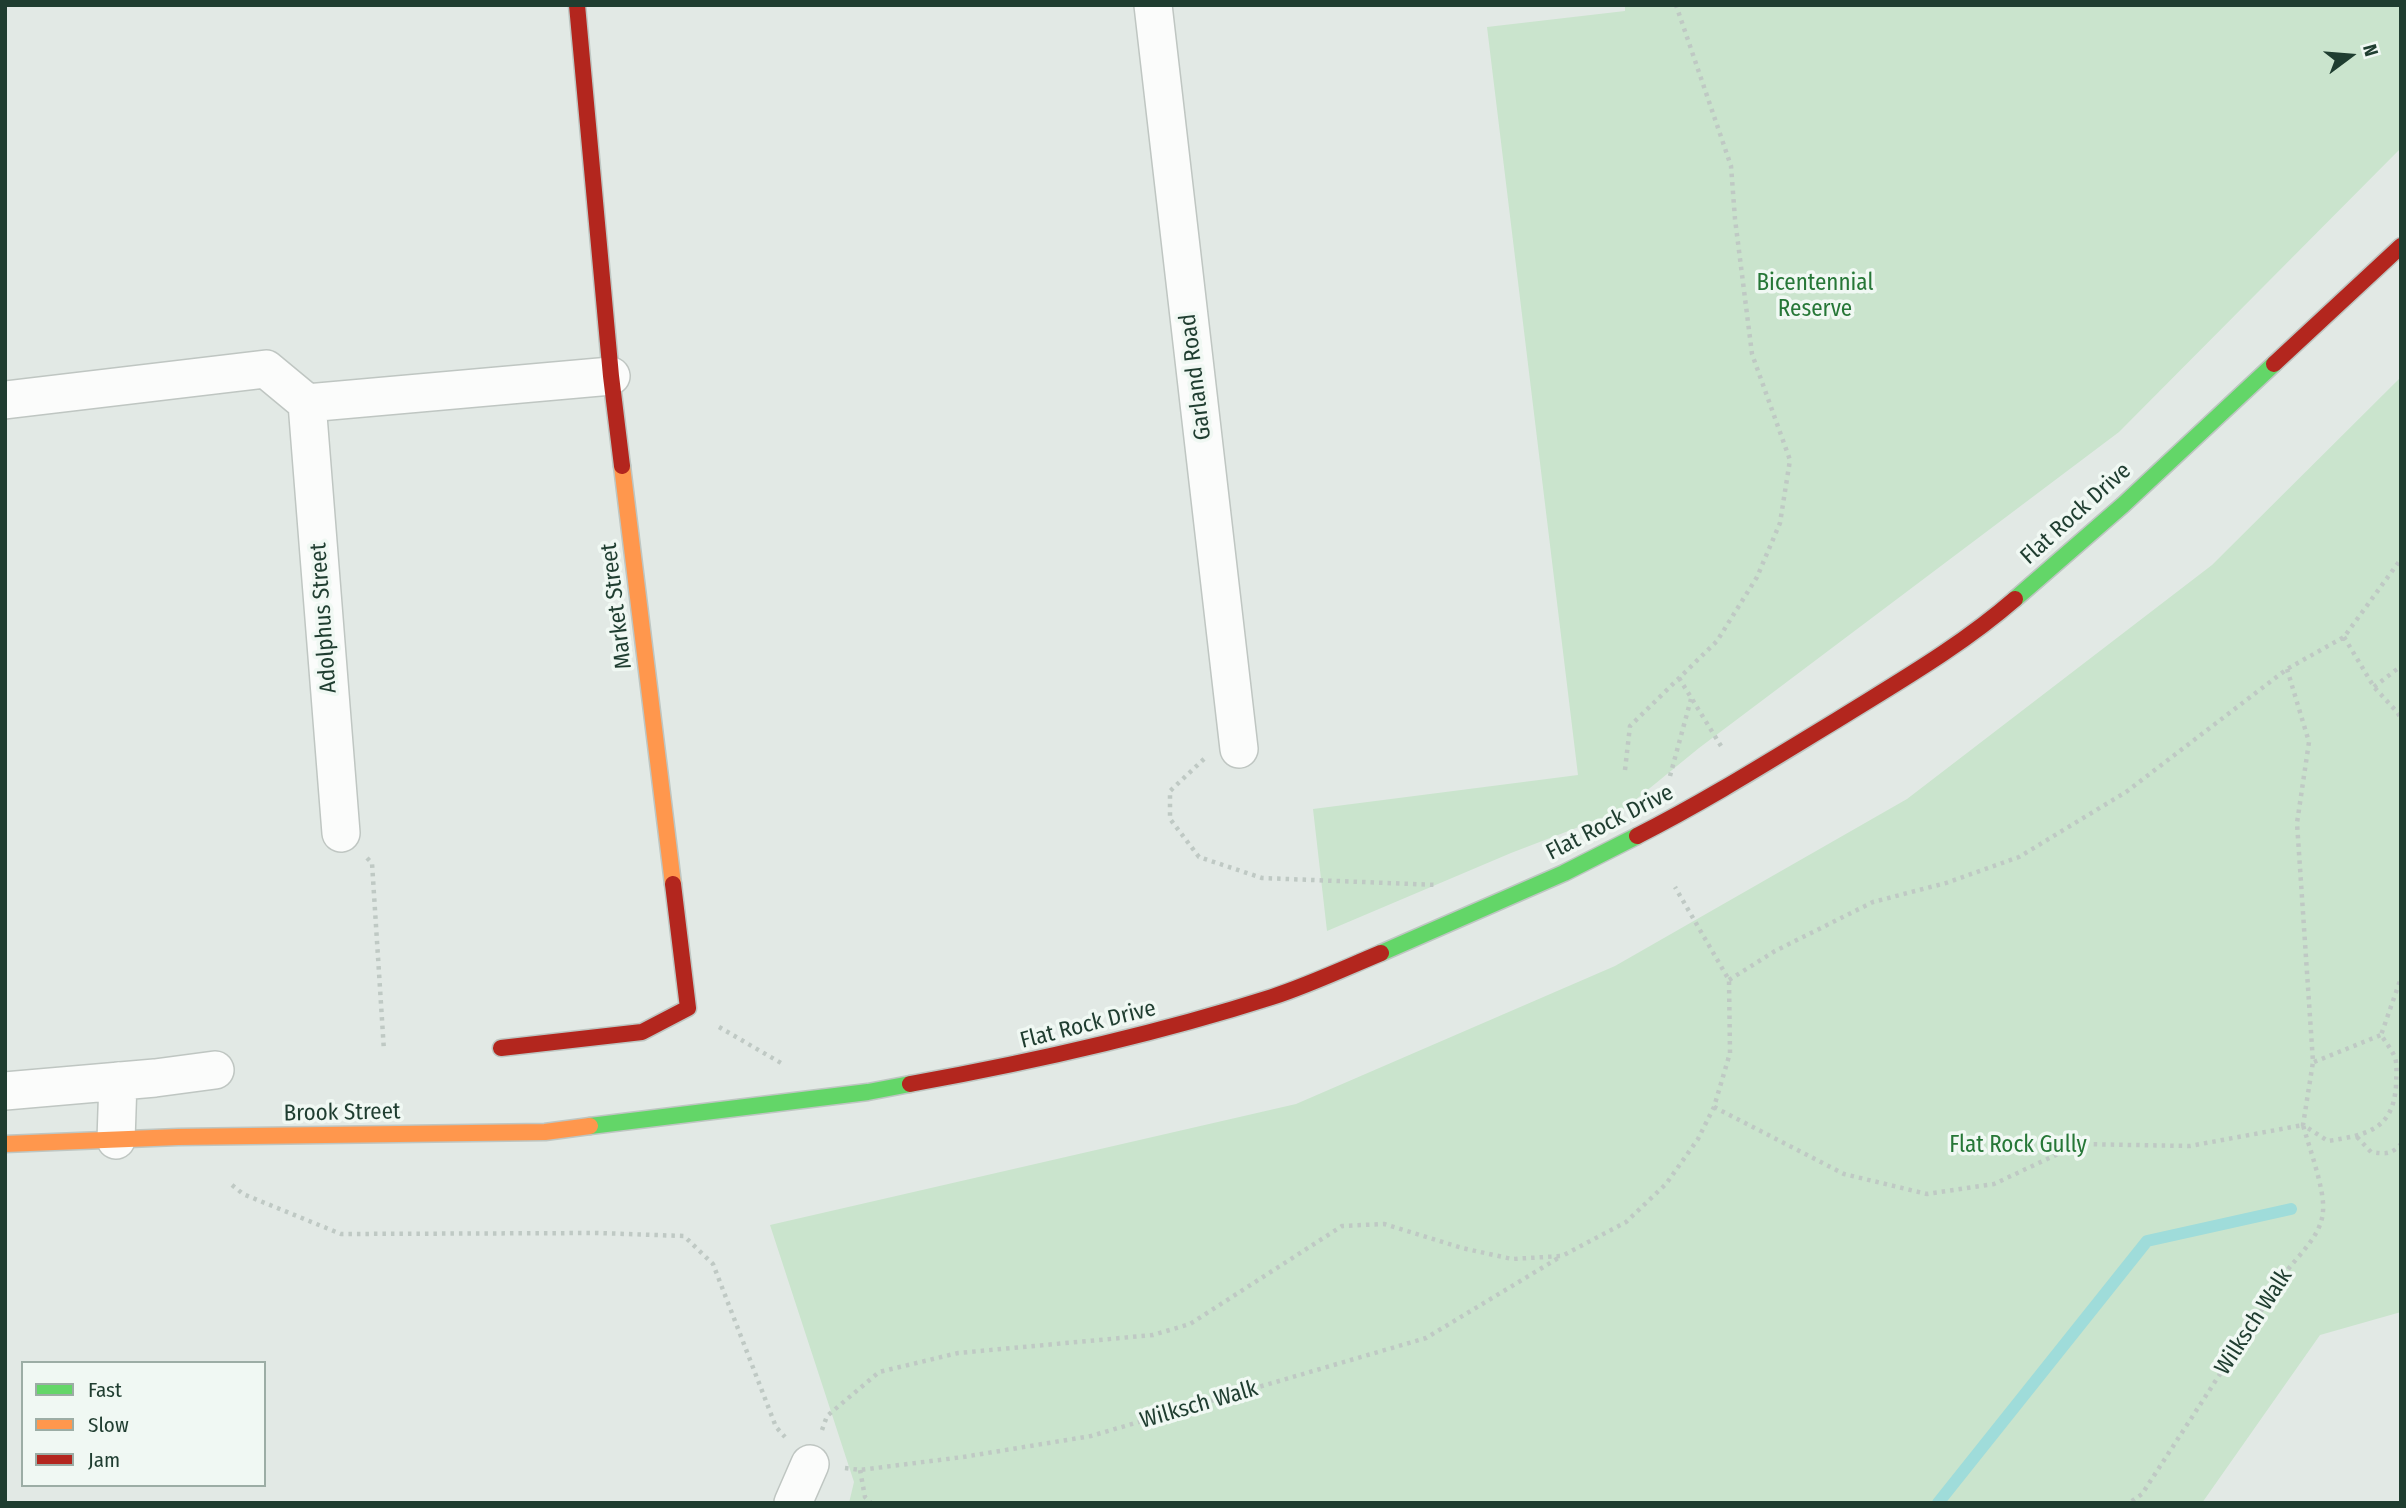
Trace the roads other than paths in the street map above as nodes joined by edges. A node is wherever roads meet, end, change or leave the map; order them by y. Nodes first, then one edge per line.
1 (577, 5) edge
2 (1153, 5) edge
3 (2401, 246) edge
4 (611, 376) junction
5 (5, 400) edge
6 (307, 403) junction
7 (1239, 749) road end
8 (341, 833) road end
9 (501, 1048) dead end
10 (215, 1070) dead end
11 (118, 1081) junction
12 (5, 1091) edge
13 (678, 1116) joint
14 (116, 1140) junction
15 (5, 1144) edge
16 (810, 1464) road end
17 (793, 1503) edge

1 - 4 main road, Market Street
2 - 7 street, Garland Road
3 - 13 main road, Flat Rock Drive
4 - 6 street
4 - 9 main road, Market Street
5 - 6 street
6 - 8 street, Adolphus Street
10 - 11 street
11 - 12 street
11 - 14 street
13 - 14 main road, Brook Street
14 - 15 main road, Brook Street
16 - 17 street

